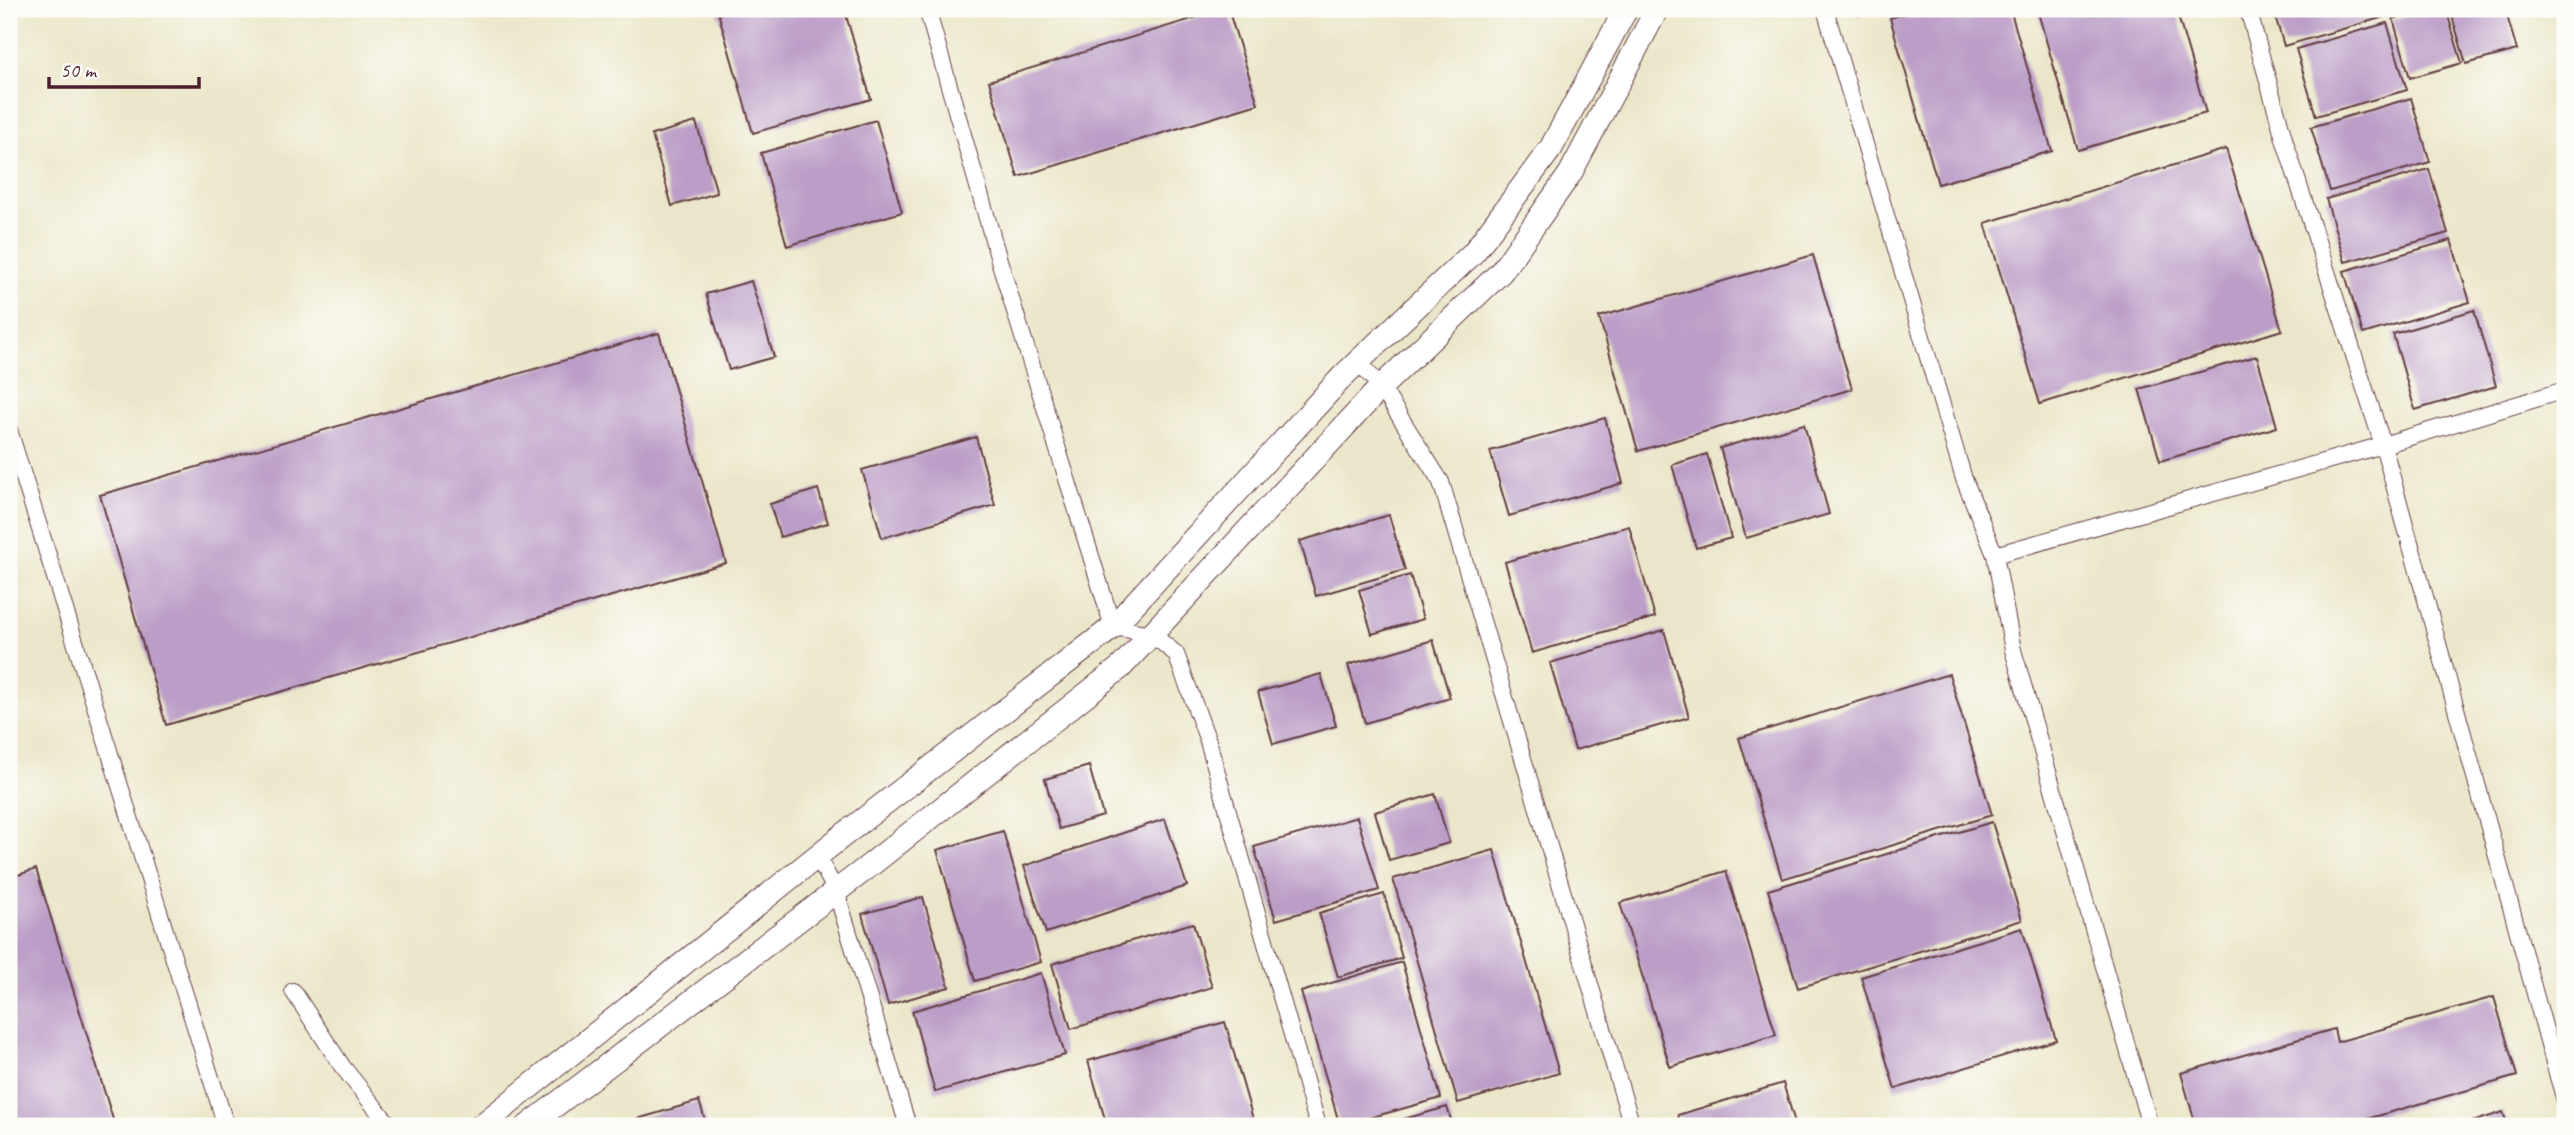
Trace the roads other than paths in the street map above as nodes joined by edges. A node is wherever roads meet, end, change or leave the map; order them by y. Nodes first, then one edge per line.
1 (927, 9) edge
2 (1626, 9) edge
3 (1657, 9) edge
4 (1825, 9) edge
5 (2248, 9) edge
6 (1358, 362) junction
7 (1381, 387) junction
8 (2565, 390) edge
9 (9, 430) edge
10 (2383, 445) junction
11 (1995, 555) junction
12 (1113, 627) junction
13 (1152, 634) junction
14 (817, 856) junction
15 (836, 891) junction
16 (293, 991) dead end
17 (2565, 1102) edge
18 (226, 1126) edge
19 (390, 1126) edge
20 (481, 1126) edge
21 (528, 1126) edge
22 (908, 1126) edge
23 (1318, 1126) edge
24 (1632, 1126) edge
25 (2150, 1126) edge

1 - 12 street
2 - 6 street
3 - 7 street
4 - 11 street
5 - 10 street
6 - 7 street
6 - 12 street
7 - 13 street
7 - 24 street
8 - 10 street
9 - 18 street
10 - 11 street
10 - 17 street
11 - 25 street
12 - 13 street
12 - 14 street
13 - 15 street
13 - 23 street
14 - 15 street
14 - 20 street
15 - 21 street
15 - 22 street
16 - 19 street

